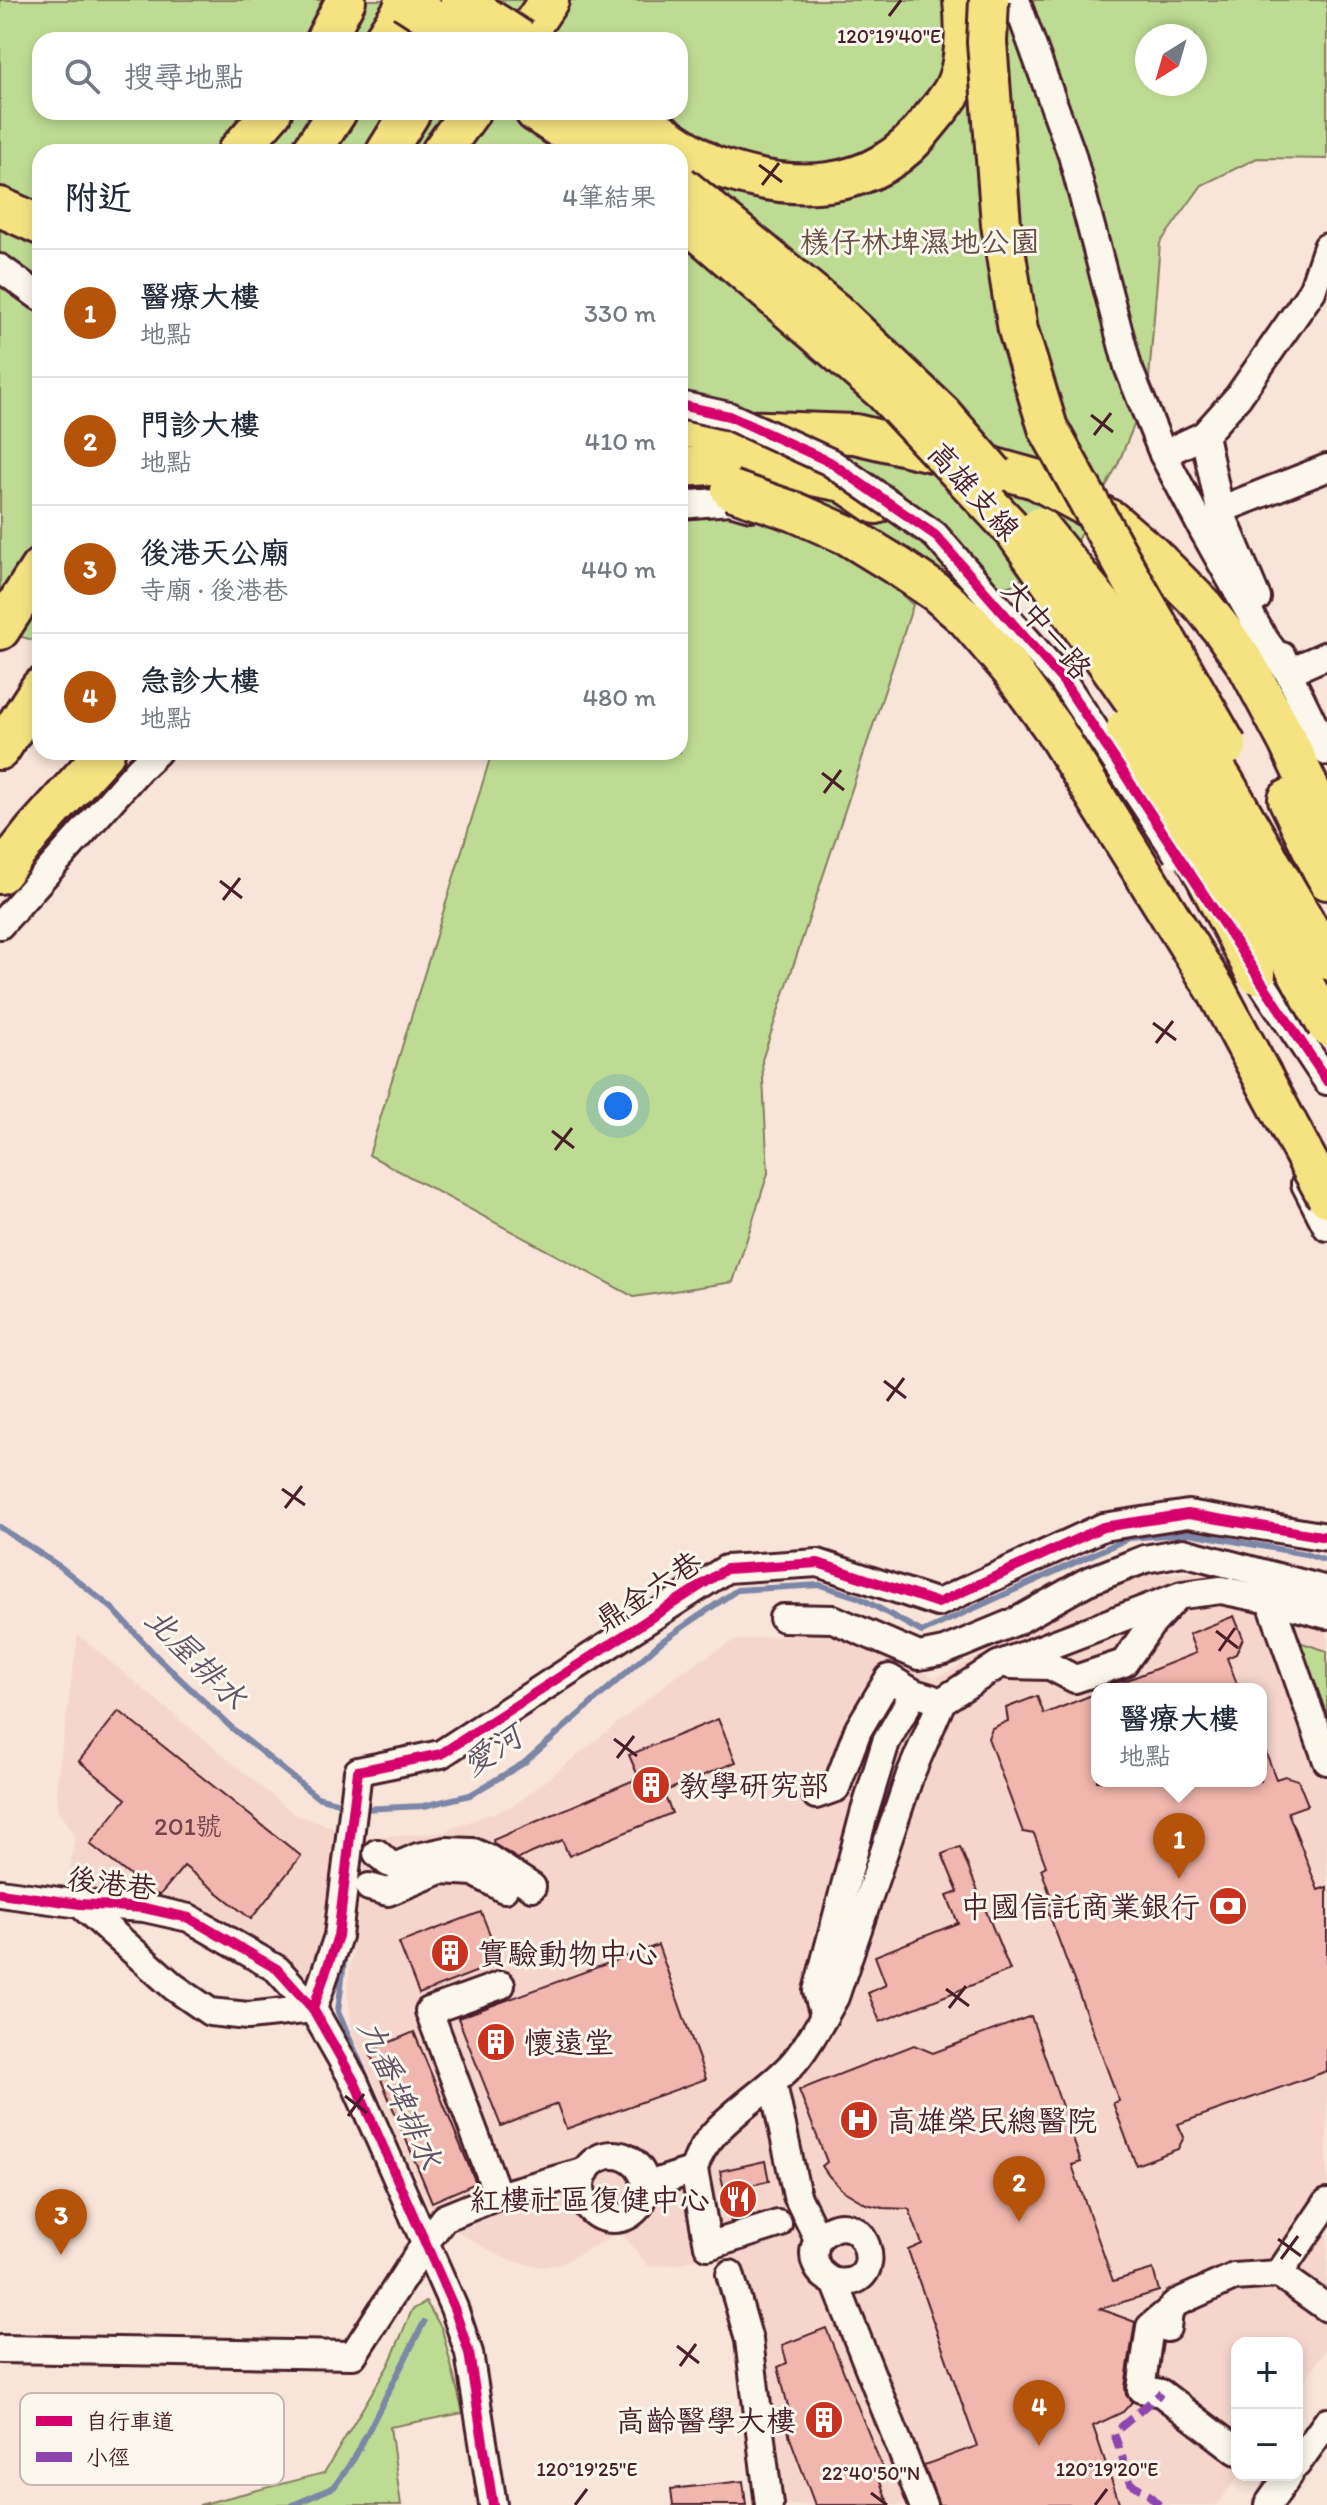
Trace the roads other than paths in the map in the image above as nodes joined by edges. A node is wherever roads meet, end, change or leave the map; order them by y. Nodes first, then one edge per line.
1 (460, 0) edge
2 (482, 0) edge
3 (549, 0) edge
4 (963, 0) edge
5 (989, 0) edge
6 (1016, 0) edge
7 (378, 6) edge
8 (337, 32) edge
9 (415, 32) edge
10 (445, 32) edge
11 (462, 32) edge
12 (509, 32) edge
13 (527, 32) edge
14 (265, 120) edge
15 (332, 120) edge
16 (406, 120) edge
17 (464, 120) edge
18 (547, 120) edge
19 (590, 120) edge
20 (642, 120) edge
21 (244, 144) edge
22 (316, 144) edge
23 (391, 144) edge
24 (447, 144) edge
25 (584, 144) edge
26 (628, 144) edge
27 (679, 144) edge
28 (688, 150) edge
29 (688, 192) edge
30 (0, 207) edge
31 (32, 221) edge
32 (688, 225) edge
33 (688, 229) edge
34 (1327, 247) edge
35 (0, 268) edge
36 (32, 291) edge
37 (1319, 295) edge
38 (688, 407) edge
39 (688, 428) edge
40 (1204, 435) junction
41 (1163, 454) junction
42 (688, 466) edge
43 (1327, 468) edge
44 (688, 486) edge
45 (688, 504) edge
46 (1220, 510) junction
47 (1152, 555) junction
48 (32, 558) edge
49 (0, 580) edge
50 (32, 580) edge
51 (0, 630) edge
52 (1327, 655) edge
53 (1288, 672) junction
54 (32, 700) edge
55 (0, 750) edge
56 (1327, 752) edge
57 (84, 760) edge
58 (98, 760) edge
59 (149, 760) edge
60 (1327, 825) edge
61 (34, 831) junction
62 (0, 874) edge
63 (1327, 880) edge
64 (1327, 918) edge
65 (0, 925) edge
66 (1327, 960) edge
67 (1256, 974) junction
68 (1327, 1019) edge
69 (1327, 1026) edge
70 (1327, 1081) edge
71 (1327, 1197) edge
72 (1327, 1227) edge
73 (1327, 1537) edge
74 (1327, 1590) edge
75 (1178, 1596) junction
76 (1270, 1600) junction
77 (1327, 1615) edge
78 (783, 1618) dead end
79 (998, 1665) junction
80 (914, 1693) junction
81 (942, 1701) junction
82 (1325, 1748) edge
83 (816, 1795) dead end
84 (864, 1814) junction
85 (896, 1817) junction
86 (377, 1853) dead end
87 (369, 1887) dead end
88 (0, 1893) edge
89 (80, 1904) junction
90 (501, 1985) dead end
91 (313, 2009) junction
92 (824, 2016) junction
93 (773, 2084) junction
94 (694, 2170) junction
95 (586, 2171) junction
96 (645, 2186) junction
97 (498, 2196) junction
98 (1327, 2203) edge
99 (778, 2224) dead end
100 (818, 2239) junction
101 (426, 2242) junction
102 (730, 2274) dead end
103 (1279, 2274) junction
104 (835, 2282) junction
105 (1327, 2308) edge
106 (0, 2349) edge
107 (1327, 2422) edge
108 (1231, 2446) edge
109 (1303, 2452) edge
110 (1281, 2481) edge
111 (493, 2505) edge
112 (769, 2505) edge
113 (923, 2505) edge
114 (1268, 2505) edge

1 - 12 highway, bridge
2 - 11 highway
3 - 13 highway
4 - 28 highway
5 - 64 highway, bridge
6 - 41 street
7 - 8 highway
7 - 9 highway
7 - 10 highway, bridge
14 - 21 highway
15 - 22 highway
16 - 23 highway
17 - 24 highway
18 - 25 highway
19 - 26 highway
20 - 27 highway
29 - 66 highway, 高雄支線, bridge
30 - 31 highway
32 - 69 highway, 高雄支線, bridge
33 - 67 highway, bridge
34 - 37 street
35 - 36 street
37 - 40 street
38 - 67 street, 大中一路, bridge
39 - 47 highway
40 - 41 street
40 - 46 street
41 - 53 street
42 - 68 highway
43 - 46 street
44 - 71 highway, bridge
45 - 72 street
46 - 53 street
47 - 60 highway
47 - 63 highway
48 - 49 highway
50 - 51 highway
52 - 53 street
53 - 56 street
54 - 55 highway
57 - 61 highway
58 - 61 highway
59 - 65 street
61 - 62 highway
67 - 70 street, 大中一路
73 - 91 street, 鼎金六巷
74 - 78 street
75 - 76 street
75 - 79 street
75 - 79 street
76 - 77 street
76 - 82 street
79 - 81 street
80 - 81 street
80 - 83 street
80 - 84 street
81 - 85 street
84 - 85 street
84 - 92 street
85 - 92 street
86 - 87 street
88 - 89 street, 後港巷
89 - 91 street, 後港巷
89 - 91 street, 後港巷
90 - 97 street
91 - 101 street, 後港巷
92 - 93 street
93 - 94 street
93 - 100 street
94 - 96 street
94 - 99 street
95 - 96 street
95 - 96 street
95 - 97 street
97 - 101 street
98 - 103 street
100 - 104 street
100 - 104 street
101 - 106 street
101 - 111 street, 後港巷
102 - 112 street
103 - 105 street
103 - 108 street
104 - 113 street
107 - 109 street
110 - 114 street

